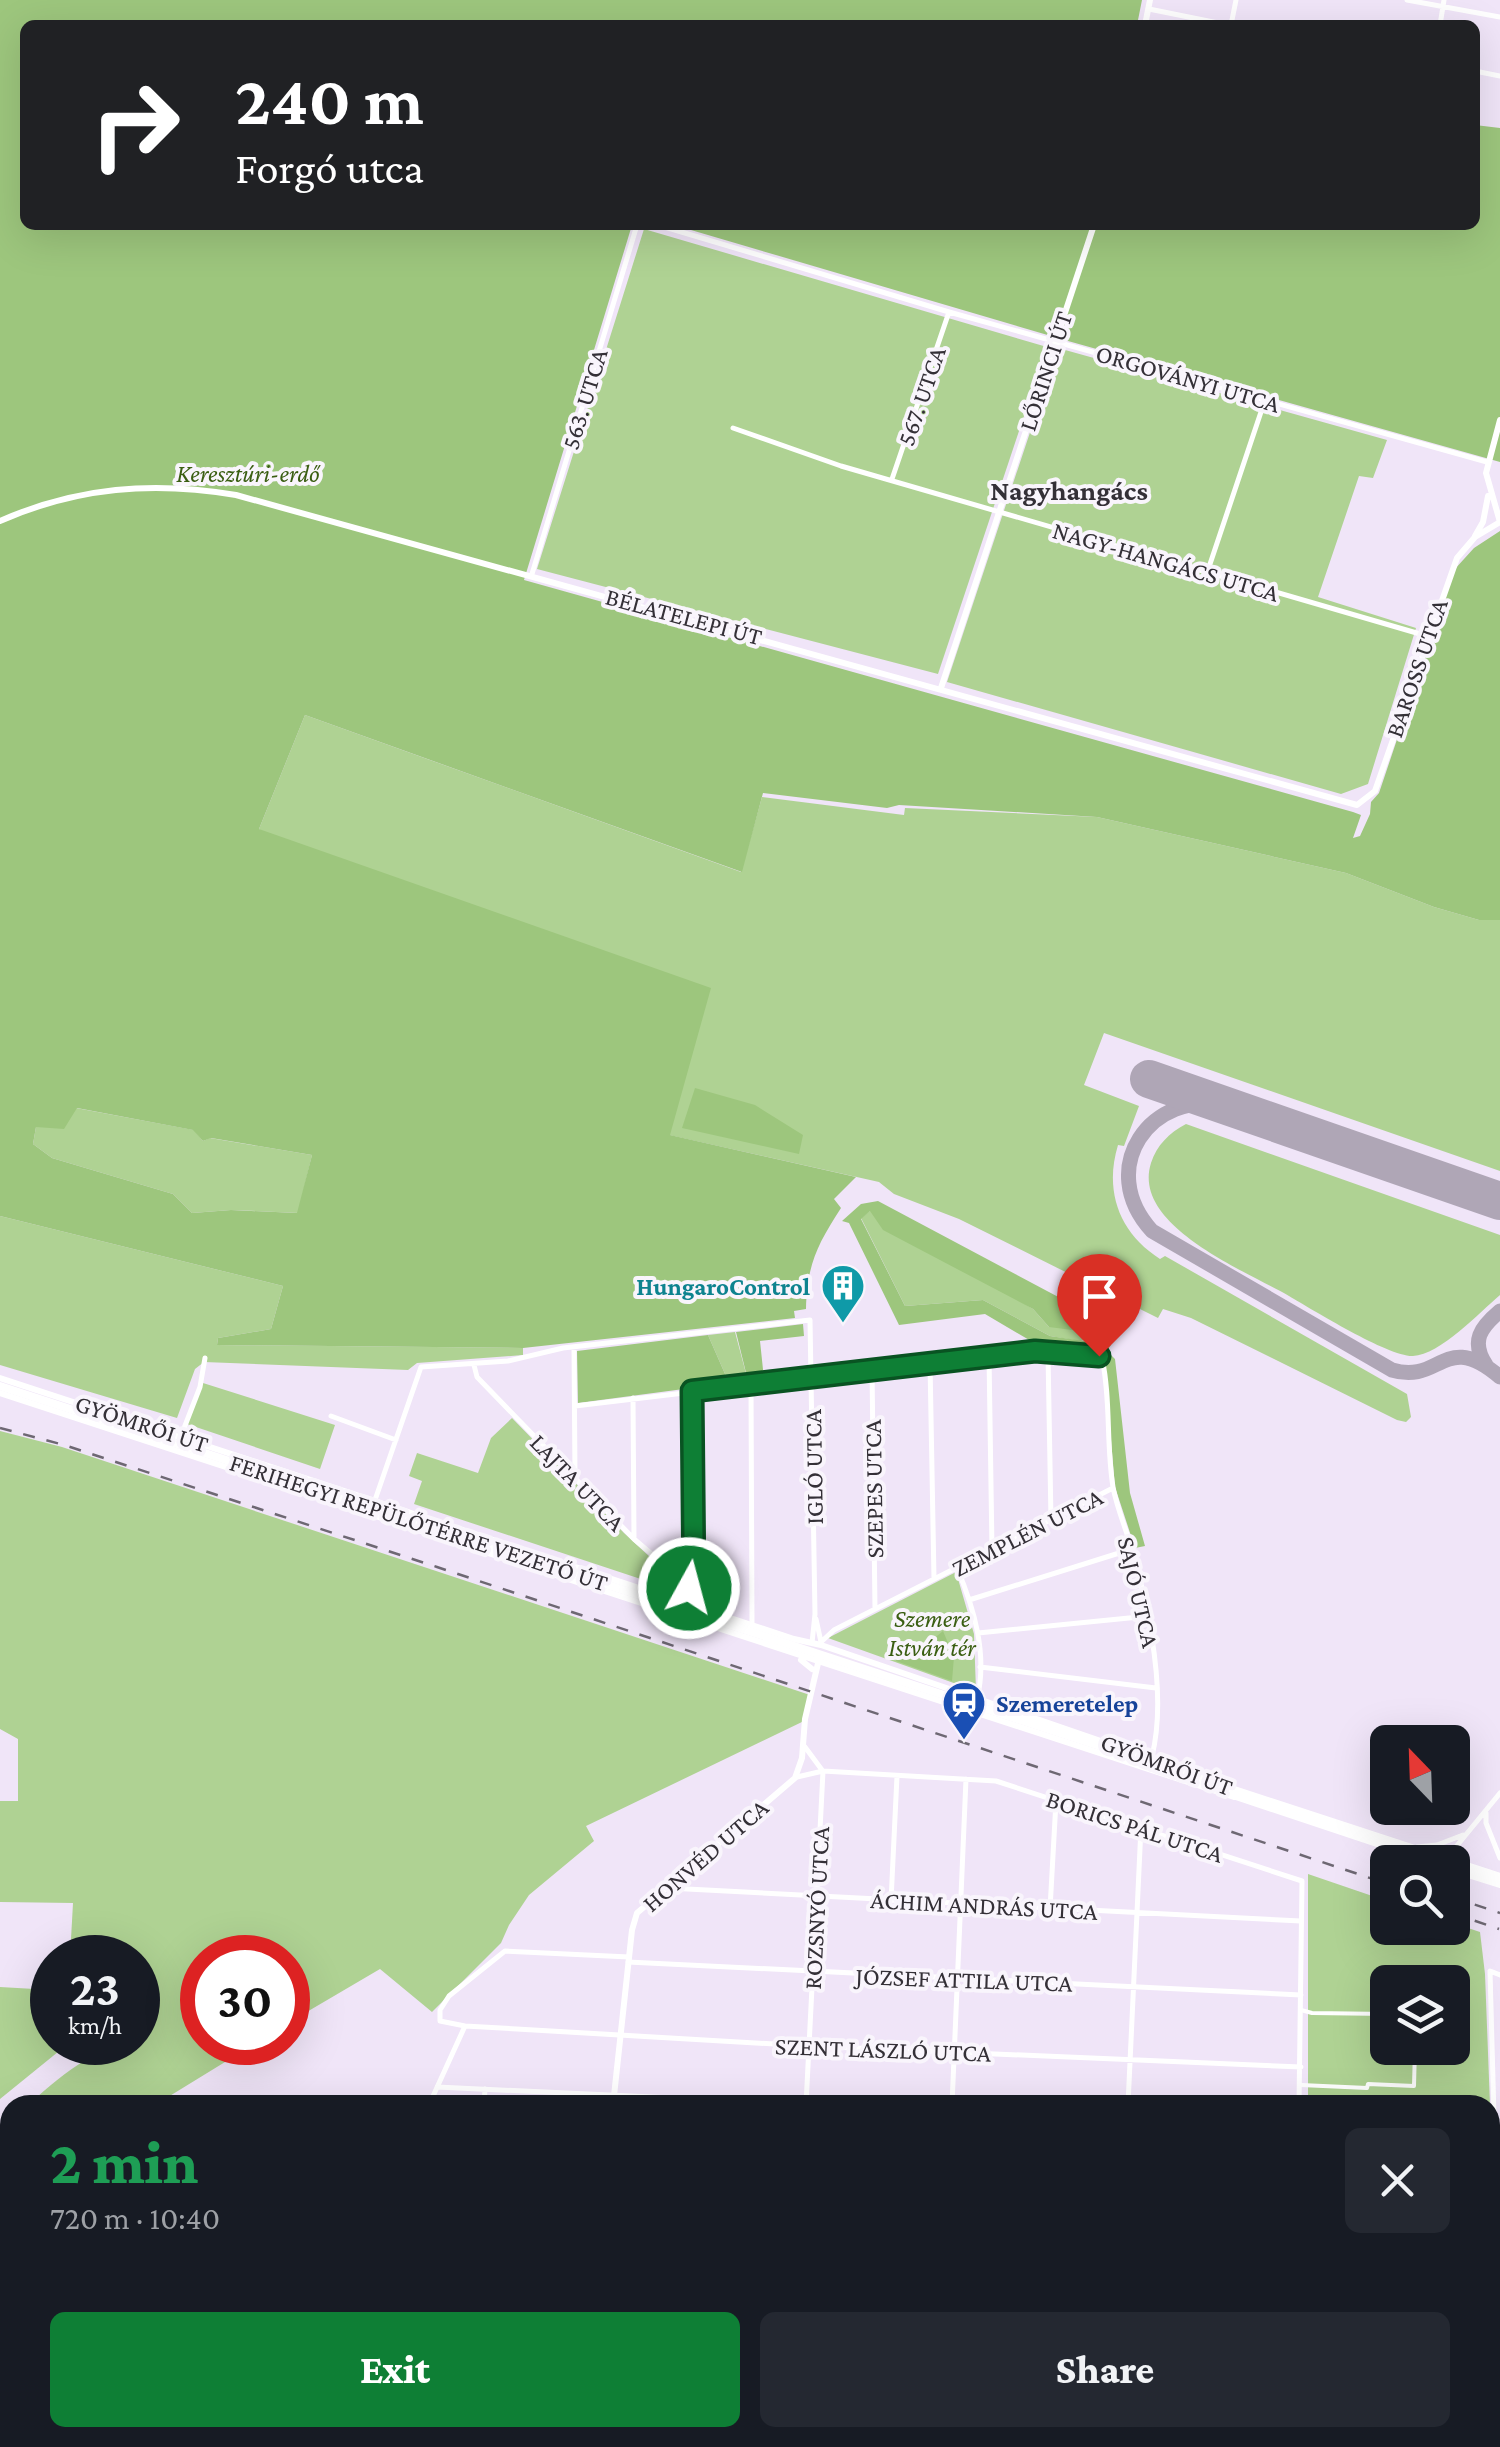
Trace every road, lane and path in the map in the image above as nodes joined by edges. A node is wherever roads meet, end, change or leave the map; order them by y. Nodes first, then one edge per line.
1 (1407, 0) edge
2 (1443, 3) edge
3 (1150, 4) edge
4 (1500, 18) edge
5 (1210, 20) edge
6 (635, 230) edge
7 (675, 230) edge
8 (1092, 230) edge
9 (950, 312) junction
10 (1055, 341) junction
11 (1265, 400) junction
12 (1500, 420) edge
13 (734, 428) dead end
14 (1487, 462) junction
15 (892, 480) junction
16 (1488, 490) junction
17 (1500, 501) edge
18 (999, 512) junction
19 (0, 521) edge
20 (1500, 522) edge
21 (1475, 537) junction
22 (1207, 572) junction
23 (532, 574) junction
24 (1428, 636) junction
25 (941, 688) junction
26 (1364, 802) joint
27 (574, 1347) junction
28 (1048, 1354) junction
29 (989, 1356) junction
30 (205, 1358) dead end
31 (930, 1363) junction
32 (474, 1364) junction
33 (872, 1370) junction
34 (0, 1378) edge
35 (811, 1378) junction
36 (751, 1384) junction
37 (0, 1390) edge
38 (692, 1391) junction
39 (633, 1398) junction
40 (574, 1406) junction
41 (331, 1416) dead end
42 (181, 1436) junction
43 (396, 1440) junction
44 (575, 1478) junction
45 (1113, 1488) junction
46 (376, 1500) junction
47 (1051, 1520) junction
48 (634, 1539) junction
49 (992, 1550) junction
50 (1132, 1550) junction
51 (956, 1568) junction
52 (934, 1580) junction
53 (694, 1590) junction
54 (969, 1600) junction
55 (692, 1604) junction
56 (875, 1609) junction
57 (1149, 1616) junction
58 (752, 1624) junction
59 (816, 1630) junction
60 (834, 1630) junction
61 (978, 1633) junction
62 (821, 1643) junction
63 (812, 1644) junction
64 (829, 1666) junction
65 (980, 1666) junction
66 (814, 1667) junction
67 (1156, 1688) junction
68 (976, 1702) junction
69 (803, 1744) junction
70 (1152, 1756) junction
71 (823, 1771) junction
72 (898, 1776) junction
73 (795, 1778) junction
74 (966, 1779) junction
75 (1500, 1793) edge
76 (1250, 1798) junction
77 (1056, 1801) junction
78 (1487, 1810) junction
79 (1140, 1828) junction
80 (1466, 1833) junction
81 (1385, 1845) edge
82 (1399, 1845) edge
83 (1437, 1845) edge
84 (1457, 1845) edge
85 (1500, 1858) edge
86 (1470, 1872) edge
87 (1500, 1881) edge
88 (665, 1888) junction
89 (816, 1896) junction
90 (891, 1900) junction
91 (961, 1904) junction
92 (1050, 1909) junction
93 (1138, 1913) junction
94 (1302, 1921) junction
95 (628, 1960) junction
96 (814, 1972) junction
97 (1500, 1975) edge
98 (958, 1978) junction
99 (1133, 1986) junction
100 (1301, 1995) junction
101 (1301, 2010) junction
102 (1370, 2014) edge
103 (465, 2026) junction
104 (620, 2036) junction
105 (809, 2046) junction
106 (955, 2052) junction
107 (1129, 2060) junction
108 (1415, 2065) edge
109 (1301, 2068) junction
110 (1300, 2084) junction
111 (437, 2086) junction
112 (485, 2089) junction
113 (548, 2093) joint
114 (433, 2095) edge
115 (485, 2095) edge
116 (567, 2095) edge
117 (614, 2095) edge
118 (806, 2095) edge
119 (953, 2095) edge
120 (1128, 2095) edge
121 (1299, 2095) edge
122 (1494, 2095) edge

1 - 2 street
2 - 4 street
3 - 5 street
6 - 23 street, 563. UTCA
7 - 9 street, ORGOVÁNYI UTCA
8 - 10 street, LŐRINCI ÚT
9 - 10 street, ORGOVÁNYI UTCA
9 - 15 street, 567. UTCA
10 - 11 street, ORGOVÁNYI UTCA
10 - 18 street, LŐRINCI ÚT
11 - 14 street, ORGOVÁNYI UTCA
11 - 22 street
12 - 14 street, BAROSS UTCA
13 - 15 street, NAGY-HANGÁCS UTCA
14 - 16 street, BAROSS UTCA
15 - 18 street, NAGY-HANGÁCS UTCA
16 - 17 street
16 - 20 street, BAROSS UTCA
16 - 21 street, BAROSS UTCA
18 - 22 street, NAGY-HANGÁCS UTCA
18 - 25 street, LŐRINCI ÚT
19 - 23 street, BÉLATELEPI ÚT
20 - 21 street, BAROSS UTCA
21 - 24 street, BAROSS UTCA
22 - 24 street, NAGY-HANGÁCS UTCA
23 - 25 street, BÉLATELEPI ÚT
24 - 26 street, BAROSS UTCA
25 - 26 street, BÉLATELEPI ÚT
27 - 32 street
27 - 35 street, IGLÓ UTCA
27 - 40 street
28 - 29 street
28 - 45 street, SAJÓ UTCA
28 - 47 street
29 - 31 street
29 - 49 street
30 - 42 street
31 - 33 street
31 - 52 street
32 - 43 street
32 - 44 street, LAJTA UTCA
33 - 35 street
33 - 56 street, SZEPES UTCA
34 - 42 street, GYÖMRŐI ÚT
35 - 36 street
35 - 59 street, IGLÓ UTCA
36 - 38 street
36 - 58 street
37 - 66 street, GYÖMRŐI ÚT
37 - 68 main road, FERIHEGYI REPÜLŐTÉRRE VEZETŐ ÚT
38 - 39 street
38 - 53 street
39 - 40 street
39 - 48 street
40 - 44 street
41 - 43 street
42 - 46 street, GYÖMRŐI ÚT
43 - 46 street
44 - 48 street, LAJTA UTCA
45 - 47 street, ZEMPLÉN UTCA
45 - 50 street, SAJÓ UTCA
46 - 55 street, GYÖMRŐI ÚT
47 - 49 street, ZEMPLÉN UTCA
48 - 53 street, LAJTA UTCA
49 - 51 street, ZEMPLÉN UTCA
50 - 54 street
50 - 57 street, SAJÓ UTCA
51 - 52 street, ZEMPLÉN UTCA
51 - 54 street
52 - 56 street, ZEMPLÉN UTCA
53 - 55 street
54 - 61 street
55 - 58 street, GYÖMRŐI ÚT
56 - 60 street, ZEMPLÉN UTCA
57 - 61 street
57 - 67 street, SAJÓ UTCA
58 - 63 street, GYÖMRŐI ÚT
59 - 60 street
59 - 62 street, IGLÓ UTCA
59 - 63 street, IGLÓ UTCA
60 - 62 street, ZEMPLÉN UTCA
61 - 65 street
62 - 63 street, GYÖMRŐI ÚT
62 - 66 street
62 - 68 street, GYÖMRŐI ÚT
63 - 66 street
64 - 66 street, GYÖMRŐI ÚT
64 - 66 street
64 - 76 street, GYÖMRŐI ÚT
65 - 67 street
65 - 68 street
66 - 69 street
67 - 70 street, SAJÓ UTCA
68 - 70 street, GYÖMRŐI ÚT
68 - 76 main road, FERIHEGYI REPÜLŐTÉRRE VEZETŐ ÚT
69 - 71 street
69 - 73 street
70 - 76 street, GYÖMRŐI ÚT
71 - 72 street, BORICS PÁL UTCA
71 - 73 street
71 - 89 street, ROZSNYÓ UTCA
72 - 74 street, BORICS PÁL UTCA
72 - 90 street
73 - 88 street, HONVÉD UTCA
74 - 77 street, BORICS PÁL UTCA
74 - 91 street
75 - 78 street
76 - 81 main road, FERIHEGYI REPÜLŐTÉRRE VEZETŐ ÚT
76 - 82 main road, FERIHEGYI REPÜLŐTÉRRE VEZETŐ ÚT
77 - 79 street, BORICS PÁL UTCA
77 - 92 street
78 - 80 street
78 - 85 street
79 - 93 street
79 - 94 street, BORICS PÁL UTCA
80 - 83 street
80 - 84 street
86 - 87 main road, FERIHEGYI REPÜLŐTÉRRE VEZETŐ ÚT
88 - 89 street, ÁCHIM ANDRÁS UTCA
88 - 95 street, HONVÉD UTCA
89 - 90 street, ÁCHIM ANDRÁS UTCA
89 - 96 street, ROZSNYÓ UTCA
90 - 91 street, ÁCHIM ANDRÁS UTCA
91 - 92 street, ÁCHIM ANDRÁS UTCA
91 - 98 street
92 - 93 street, ÁCHIM ANDRÁS UTCA
93 - 94 street, ÁCHIM ANDRÁS UTCA
93 - 99 street
94 - 100 street
95 - 96 street, JÓZSEF ATTILA UTCA
95 - 103 street, JÓZSEF ATTILA UTCA
95 - 104 street, HONVÉD UTCA
96 - 98 street, JÓZSEF ATTILA UTCA
96 - 105 street, ROZSNYÓ UTCA
97 - 122 street
98 - 99 street, JÓZSEF ATTILA UTCA
98 - 106 street
99 - 100 street, JÓZSEF ATTILA UTCA
99 - 107 street
100 - 101 street
101 - 102 street
101 - 109 street
103 - 104 street, SZENT LÁSZLÓ UTCA
103 - 111 street
104 - 105 street, SZENT LÁSZLÓ UTCA
104 - 117 street, HONVÉD UTCA
105 - 106 street, SZENT LÁSZLÓ UTCA
105 - 118 street, ROZSNYÓ UTCA
106 - 107 street, SZENT LÁSZLÓ UTCA
106 - 119 street
107 - 109 street, SZENT LÁSZLÓ UTCA
107 - 120 street
108 - 110 street
109 - 110 street
110 - 121 street
111 - 112 street
111 - 114 street
112 - 113 street
112 - 115 street
113 - 116 street

